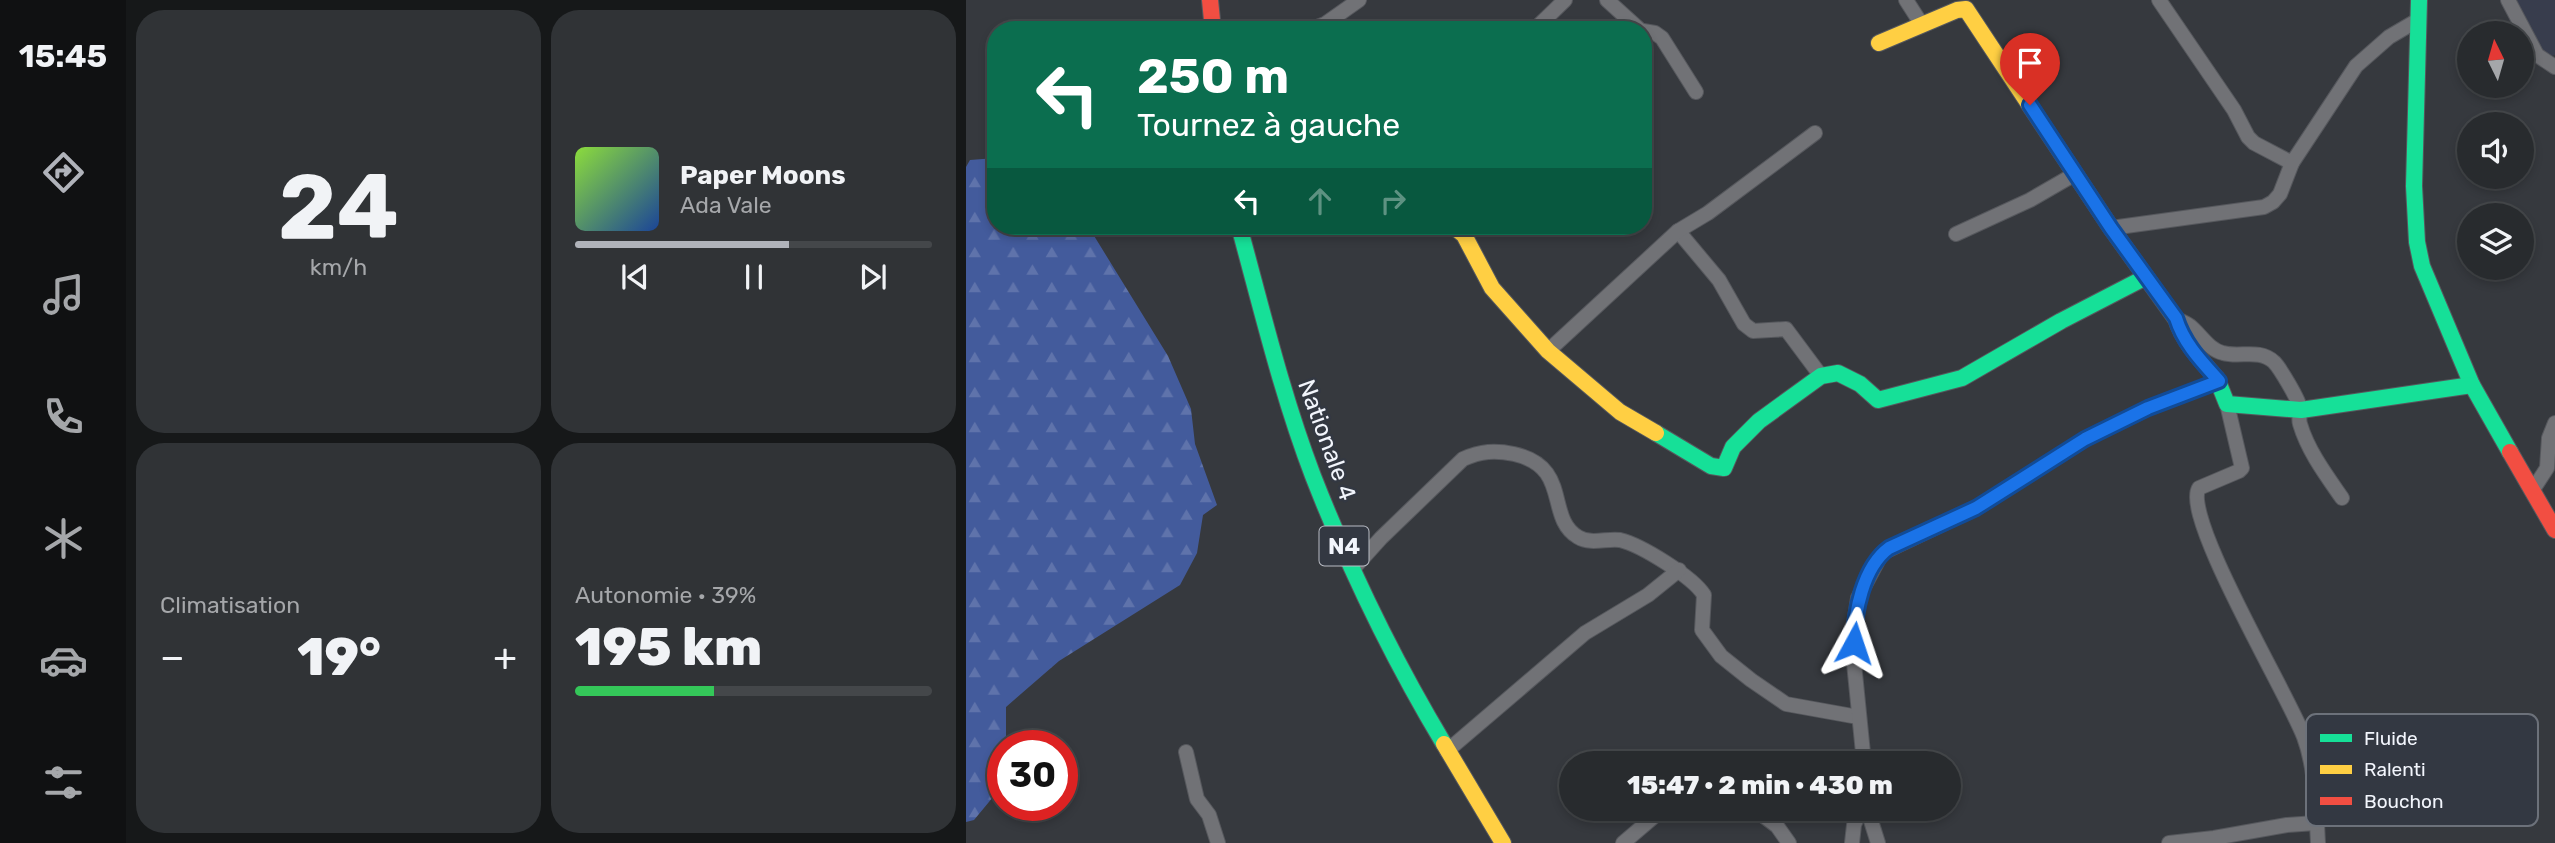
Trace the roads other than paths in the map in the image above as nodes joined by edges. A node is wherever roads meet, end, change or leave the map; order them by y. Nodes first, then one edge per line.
1 (1210, 0) edge
2 (1359, 0) edge
3 (1565, 0) edge
4 (1607, 0) edge
5 (1906, 0) edge
6 (2159, 0) edge
7 (2419, 0) edge
8 (2508, 0) edge
9 (1965, 5) edge
10 (2418, 20) junction
11 (1212, 21) edge
12 (1329, 21) edge
13 (1543, 21) edge
14 (1632, 21) edge
15 (1922, 25) junction
16 (1652, 32) edge
17 (1879, 43) dead end
18 (2555, 67) edge
19 (1696, 92) dead end
20 (1815, 132) dead end
21 (2292, 163) junction
22 (2075, 174) junction
23 (2111, 228) junction
24 (1678, 231) junction
25 (1956, 234) dead end
26 (1241, 235) edge
27 (1464, 235) edge
28 (2146, 277) junction
29 (2176, 318) junction
30 (1548, 351) junction
31 (1821, 376) junction
32 (2219, 381) junction
33 (2472, 385) junction
34 (2227, 404) junction
35 (2301, 410) junction
36 (2555, 423) edge
37 (2532, 491) junction
38 (2342, 498) dead end
39 (2555, 530) edge
40 (1353, 569) junction
41 (1679, 570) junction
42 (1858, 718) junction
43 (2306, 744) edge
44 (1447, 751) junction
45 (1862, 751) edge
46 (1186, 752) dead end
47 (1649, 821) edge
48 (1770, 821) edge
49 (1856, 821) edge
50 (1871, 821) edge
51 (2306, 824) edge
52 (1218, 843) edge
53 (1503, 843) edge
54 (1623, 843) edge
55 (1788, 843) edge
56 (1852, 843) edge
57 (1878, 843) edge
58 (2169, 843) edge

1 - 11 main road
2 - 12 street
3 - 13 street
4 - 14 street
5 - 15 street
6 - 21 street
7 - 10 main road
8 - 18 street
9 - 15 main road
9 - 22 main road
10 - 21 street
10 - 33 main road
15 - 17 main road
16 - 19 street
20 - 24 street
21 - 23 street
22 - 23 main road
22 - 25 street
23 - 28 main road
24 - 30 street
24 - 31 street
26 - 40 main road, Nationale 4 / N4
27 - 30 main road
28 - 29 main road
28 - 31 main road
29 - 32 main road
29 - 35 street
30 - 31 main road
32 - 34 main road
32 - 42 street
33 - 35 main road
33 - 37 main road
34 - 35 main road
34 - 43 street
35 - 38 street
36 - 37 street
37 - 39 main road
40 - 41 street
40 - 44 main road, Nationale 4 / N4
41 - 42 street
41 - 44 street
42 - 45 street
44 - 53 main road, Nationale 4 / N4
46 - 52 street
47 - 54 street
48 - 55 street
49 - 56 street
50 - 57 street
51 - 58 street

